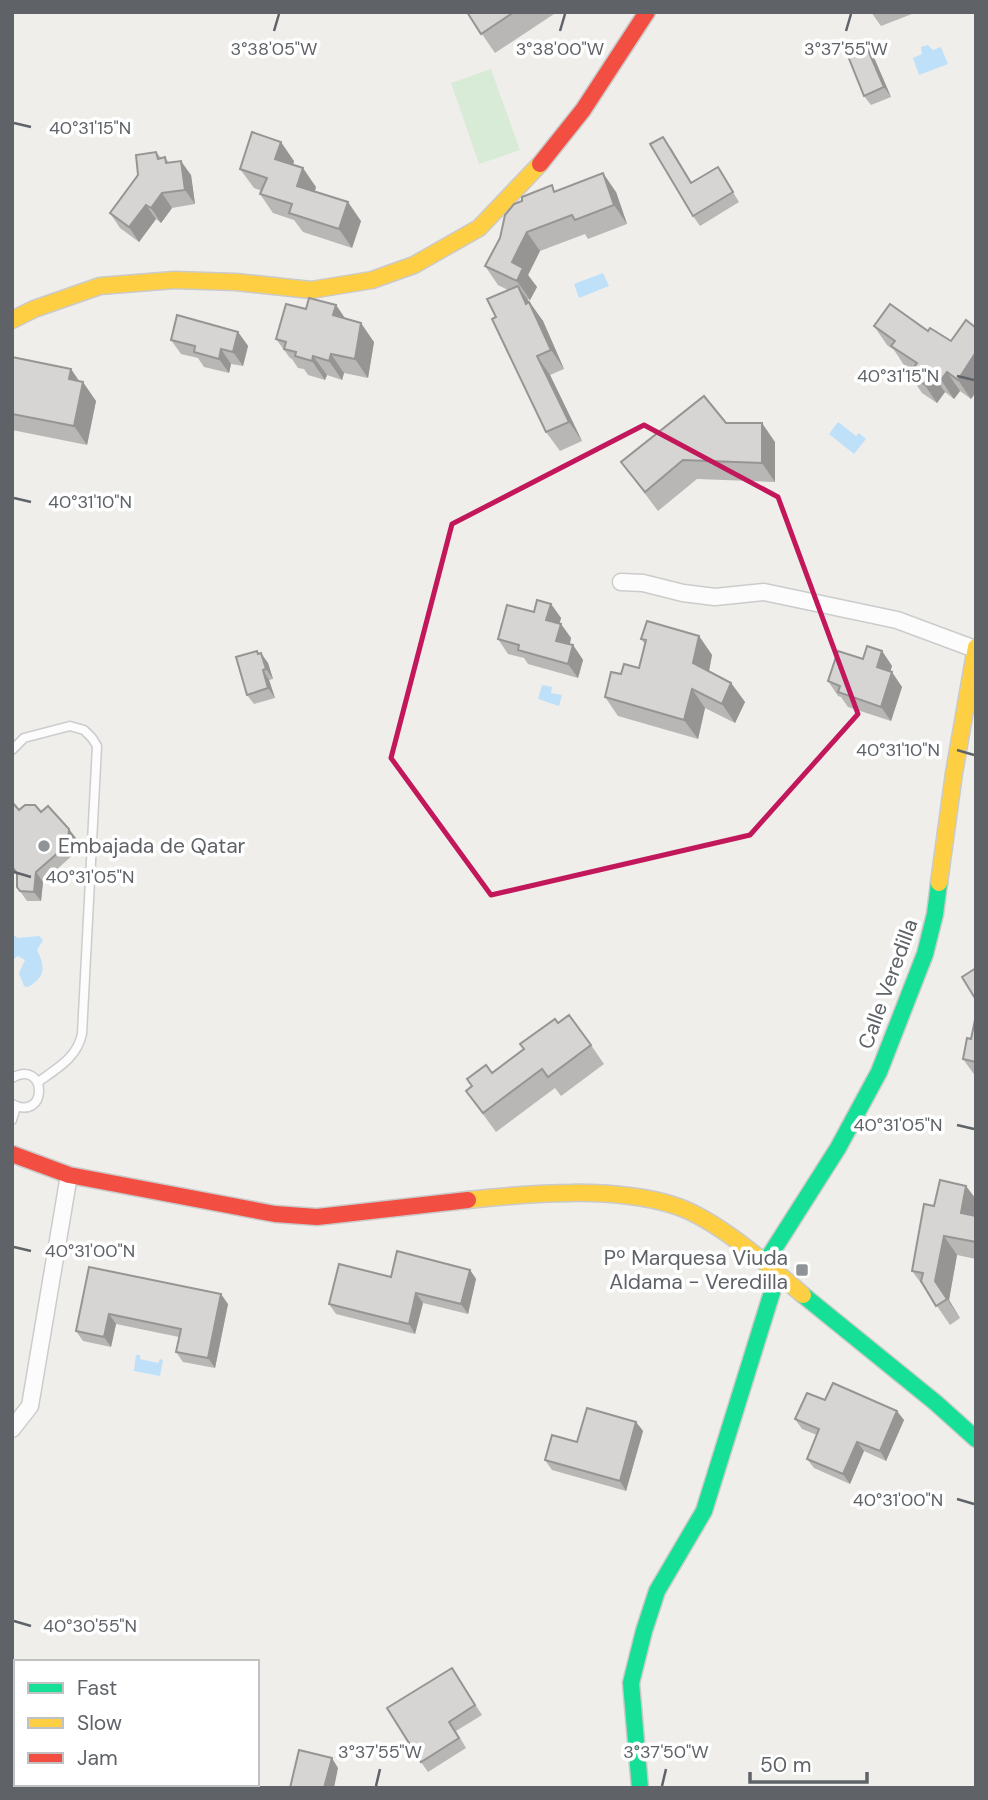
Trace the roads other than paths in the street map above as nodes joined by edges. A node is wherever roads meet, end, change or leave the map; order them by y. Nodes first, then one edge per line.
1 (647, 12) edge
2 (12, 320) edge
3 (621, 582) dead end
4 (975, 648) edge
5 (12, 750) edge
6 (13, 1075) edge
7 (38, 1082) junction
8 (14, 1106) edge
9 (12, 1120) edge
10 (12, 1154) edge
11 (69, 1175) junction
12 (765, 1263) junction
13 (778, 1273) junction
14 (12, 1429) edge
15 (976, 1439) edge
16 (640, 1788) edge

1 - 2 street
3 - 4 street, Calle Veredilla
4 - 12 street, Calle Veredilla
5 - 7 lane
6 - 7 lane
7 - 8 lane
8 - 9 lane
10 - 11 street
11 - 12 street
11 - 14 street
12 - 13 street
13 - 15 street
13 - 16 street

